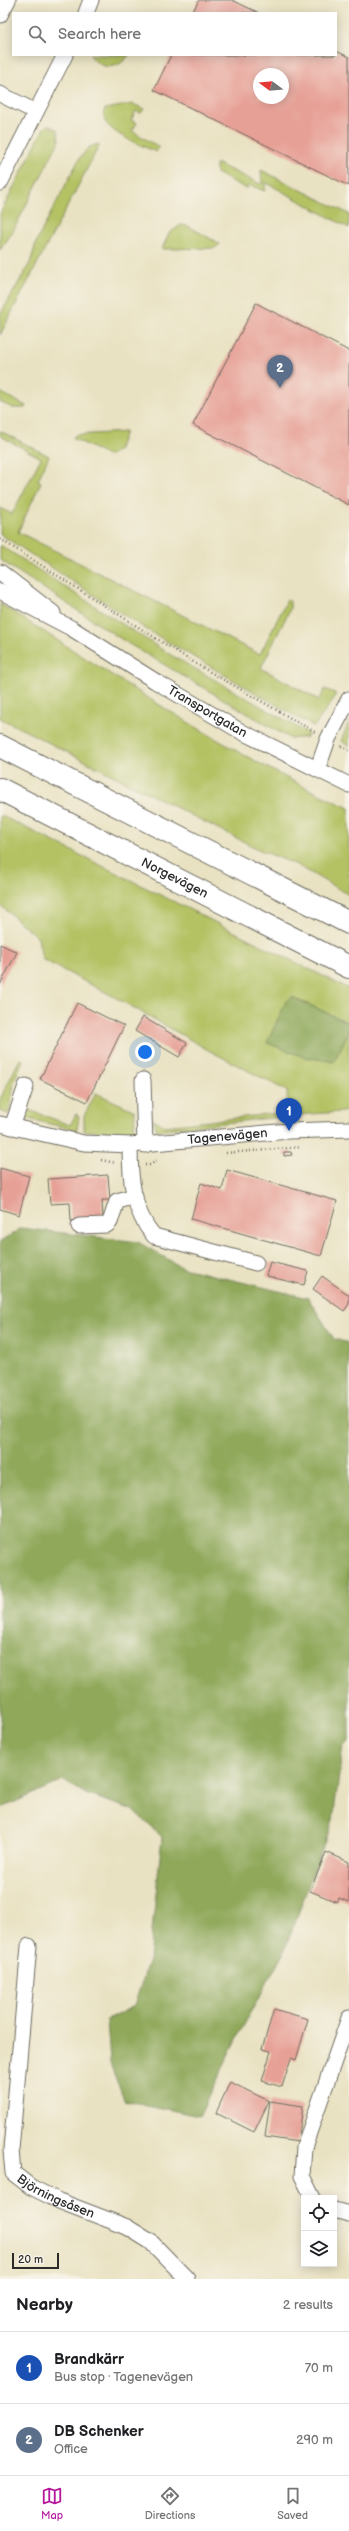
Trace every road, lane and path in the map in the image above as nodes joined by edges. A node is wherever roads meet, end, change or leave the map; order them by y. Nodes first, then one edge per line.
1 (8, 0) edge
2 (91, 0) edge
3 (86, 12) edge
4 (0, 15) edge
5 (64, 56) edge
6 (0, 94) edge
7 (36, 112) junction
8 (0, 183) edge
9 (0, 539) edge
10 (0, 572) edge
11 (0, 591) edge
12 (71, 628) junction
13 (349, 699) edge
14 (328, 739) junction
15 (0, 746) edge
16 (349, 750) edge
17 (318, 768) junction
18 (349, 785) edge
19 (0, 789) edge
20 (349, 924) edge
21 (349, 967) edge
22 (143, 1080) dead end
23 (26, 1086) dead end
24 (6, 1125) edge
25 (349, 1129) edge
26 (130, 1145) junction
27 (145, 1145) junction
28 (135, 1196) junction
29 (78, 1226) dead end
30 (256, 1263) dead end
31 (29, 1946) dead end
32 (349, 2018) edge
33 (312, 2195) edge
34 (337, 2211) edge
35 (349, 2214) edge
36 (187, 2279) edge

1 - 4 street
2 - 3 street
5 - 7 street
6 - 7 street
7 - 8 street
9 - 14 path
10 - 12 street, Transportgatan
11 - 12 street, Transportgatan
12 - 17 street, Transportgatan
13 - 14 street
14 - 16 path
14 - 17 street
15 - 20 highway
17 - 18 street, Transportgatan
19 - 21 highway, Norgevägen
22 - 27 street
23 - 24 street
24 - 26 street, Tagenevägen
25 - 27 street, Tagenevägen
26 - 27 street, Tagenevägen
26 - 28 street
28 - 29 street
28 - 30 street
31 - 36 street, Björningsåsen
32 - 33 street
34 - 35 street

